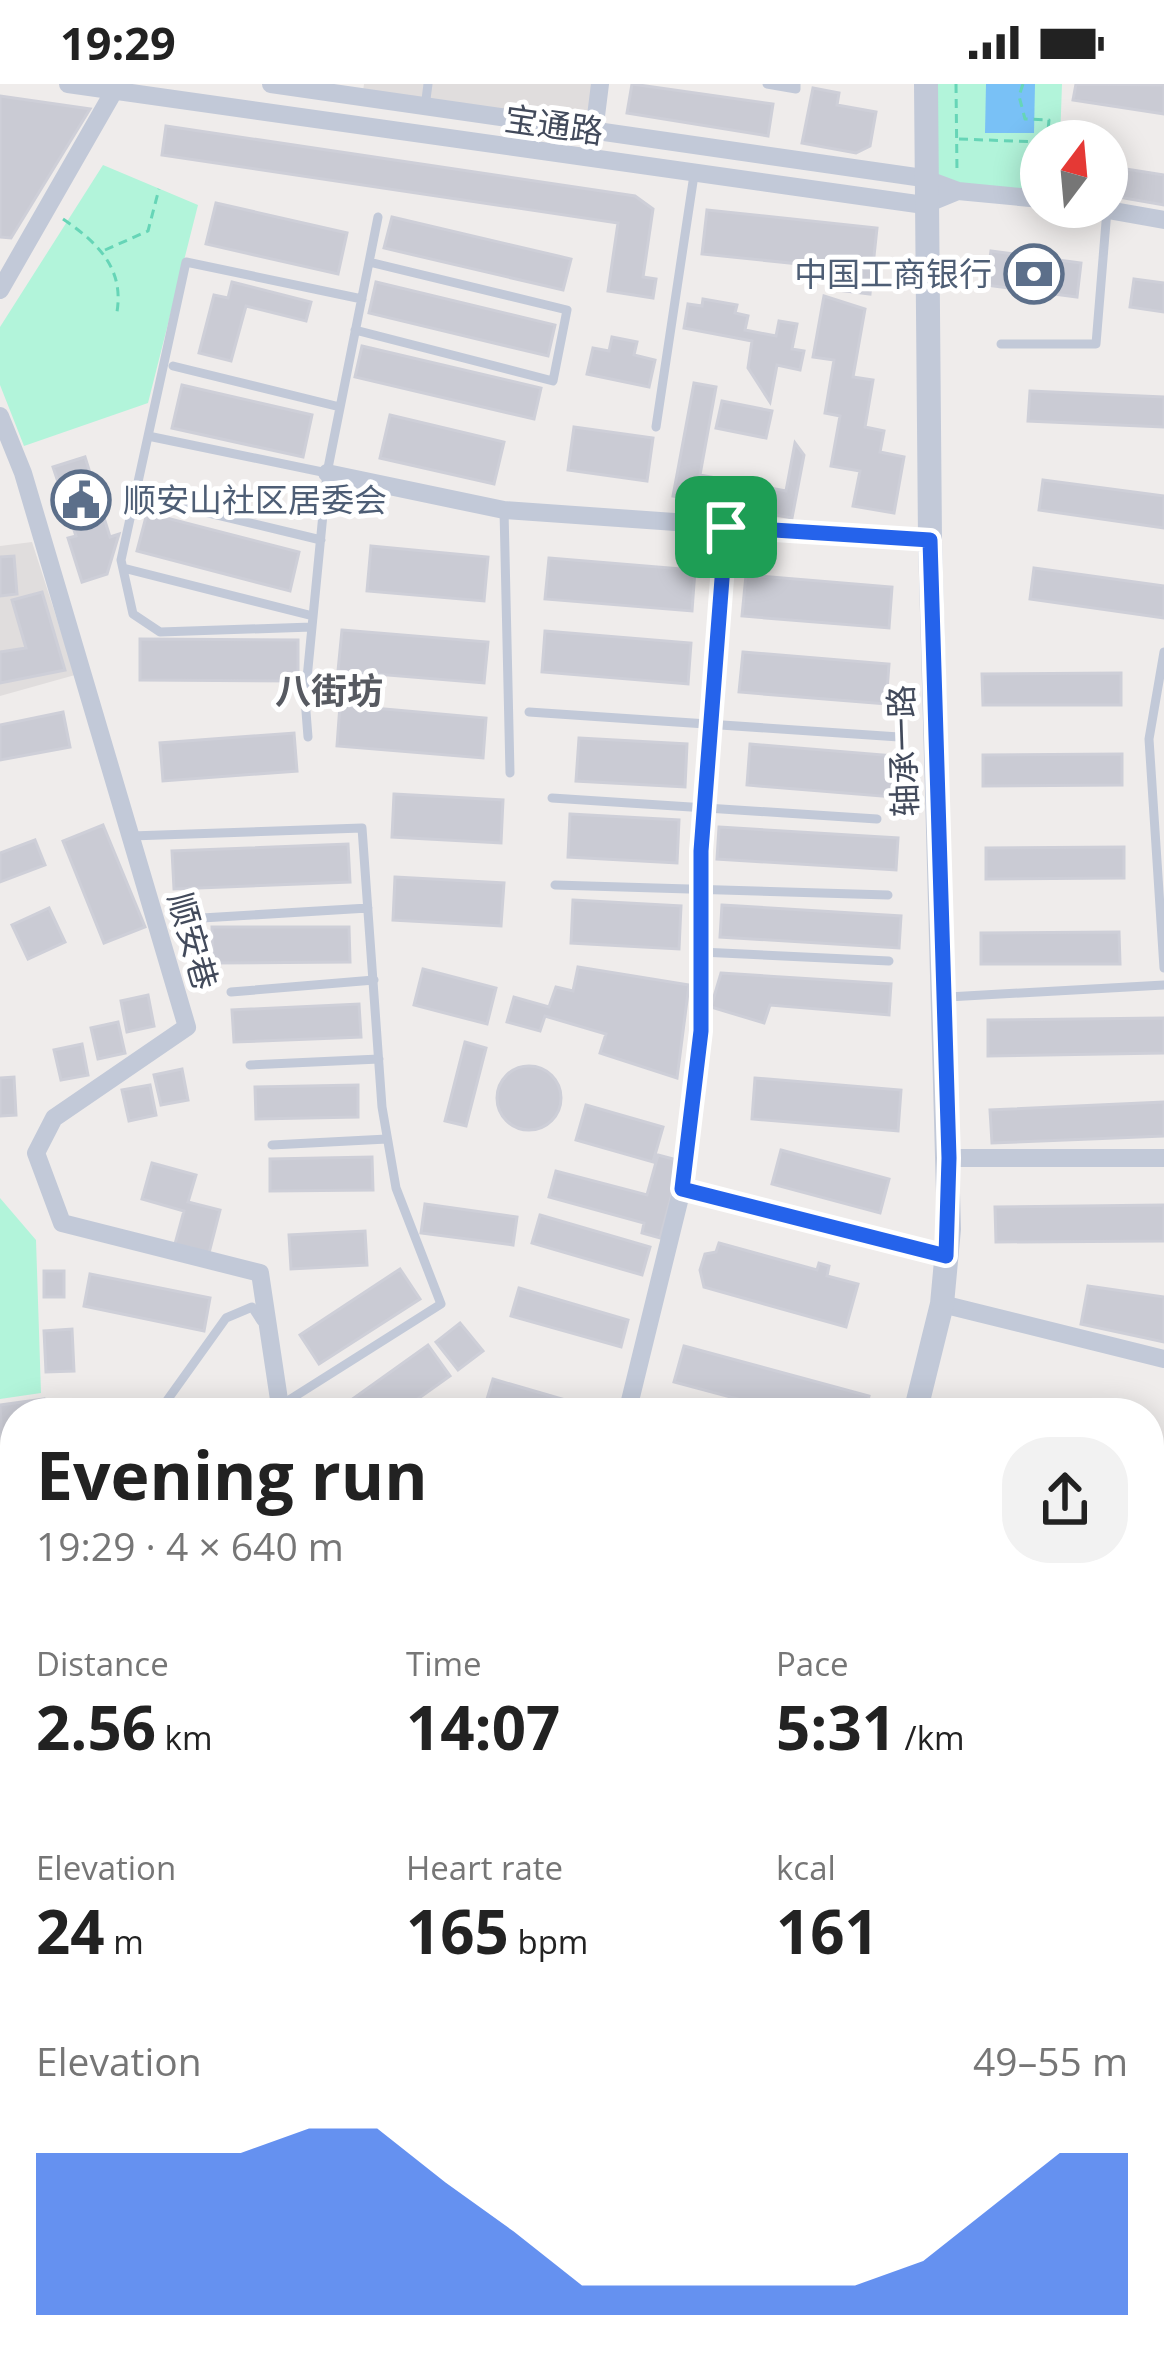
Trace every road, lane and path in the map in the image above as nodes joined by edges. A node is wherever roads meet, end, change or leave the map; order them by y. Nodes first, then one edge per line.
1 (68, 84) edge
2 (272, 84) edge
3 (428, 84) edge
4 (600, 84) edge
5 (767, 84) edge
6 (796, 84) edge
7 (926, 84) edge
8 (956, 84) edge
9 (1023, 84) edge
10 (116, 87) edge
11 (360, 91) edge
12 (425, 107) junction
13 (1049, 120) edge
14 (594, 132) junction
15 (956, 140) junction
16 (1020, 141) edge
17 (694, 175) junction
18 (923, 178) junction
19 (159, 189) dead end
20 (958, 191) junction
21 (1020, 197) edge
22 (924, 205) junction
23 (47, 208) junction
24 (1128, 213) edge
25 (378, 217) dead end
26 (1164, 220) edge
27 (1099, 228) edge
28 (103, 250) junction
29 (369, 262) junction
30 (0, 290) edge
31 (362, 299) junction
32 (116, 317) dead end
33 (355, 330) junction
34 (1001, 344) dead end
35 (173, 366) dead end
36 (340, 407) junction
37 (0, 416) edge
38 (656, 427) dead end
39 (148, 436) junction
40 (23, 473) junction
41 (327, 473) junction
42 (0, 478) edge
43 (150, 499) dead end
44 (504, 510) junction
45 (726, 527) junction
46 (321, 540) junction
47 (930, 540) junction
48 (123, 568) junction
49 (313, 622) junction
50 (1164, 652) edge
51 (530, 712) dead end
52 (710, 725) junction
53 (308, 737) dead end
54 (899, 737) dead end
55 (510, 773) dead end
56 (552, 798) dead end
57 (705, 806) junction
58 (877, 819) dead end
59 (130, 836) junction
60 (555, 885) dead end
61 (701, 888) junction
62 (888, 895) dead end
63 (368, 908) junction
64 (202, 918) dead end
65 (701, 952) junction
66 (889, 961) dead end
67 (1164, 968) edge
68 (374, 980) junction
69 (1164, 985) edge
70 (230, 992) dead end
71 (943, 997) junction
72 (379, 1059) junction
73 (250, 1065) dead end
74 (388, 1138) junction
75 (272, 1145) dead end
76 (949, 1158) junction
77 (1164, 1158) edge
78 (682, 1189) junction
79 (946, 1256) junction
80 (941, 1304) junction
81 (274, 1346) junction
82 (1164, 1359) edge
83 (926, 1369) junction
84 (169, 1398) edge
85 (279, 1398) edge
86 (298, 1398) edge
87 (631, 1398) edge
88 (919, 1398) edge
89 (927, 1398) edge

1 - 10 street, 宝通路
2 - 11 street, 宝通路
3 - 12 lane
4 - 14 street
5 - 6 lane
7 - 18 street, 轴承一路
8 - 15 path
9 - 13 path
10 - 17 street, 宝通路
10 - 23 street
11 - 12 street, 宝通路
12 - 14 street, 宝通路
14 - 18 street, 宝通路
15 - 16 path
15 - 20 path
17 - 22 street, 宝通路
17 - 38 lane
18 - 20 street, 宝通路
18 - 22 street, 轴承一路
19 - 28 path
20 - 21 street, 宝通路
20 - 22 street, 宝通路
22 - 47 street, 轴承一路
23 - 28 path
23 - 30 street
24 - 26 street
25 - 29 lane
27 - 34 lane
28 - 32 path
29 - 31 lane
29 - 33 lane
31 - 33 lane
31 - 39 lane
33 - 36 lane
35 - 36 lane
36 - 41 lane
37 - 40 street, 顺安巷
39 - 41 lane
39 - 48 lane
40 - 42 street
40 - 59 street, 顺安巷
41 - 44 street
41 - 46 lane
43 - 46 lane
44 - 45 street
44 - 55 lane
45 - 47 street
45 - 52 street
46 - 49 lane
47 - 71 street, 轴承一路
48 - 49 lane
48 - 49 lane
49 - 53 lane
50 - 67 lane
51 - 52 lane
52 - 54 lane
52 - 57 street
56 - 57 lane
57 - 58 lane
57 - 61 street
59 - 63 lane
59 - 81 street, 顺安巷
60 - 61 lane
61 - 62 lane
61 - 65 street
63 - 64 lane
63 - 68 lane
65 - 66 lane
65 - 78 street
68 - 70 lane
68 - 72 lane
69 - 71 lane
71 - 76 street, 轴承一路
72 - 73 lane
72 - 74 lane
74 - 75 lane
74 - 86 lane
76 - 77 street
76 - 79 street, 轴承一路
78 - 79 street
78 - 87 street
79 - 80 street, 轴承一路
80 - 82 street
80 - 83 street, 轴承一路
81 - 84 lane
81 - 85 street, 顺安巷
83 - 88 street, 轴承一路
83 - 89 street

